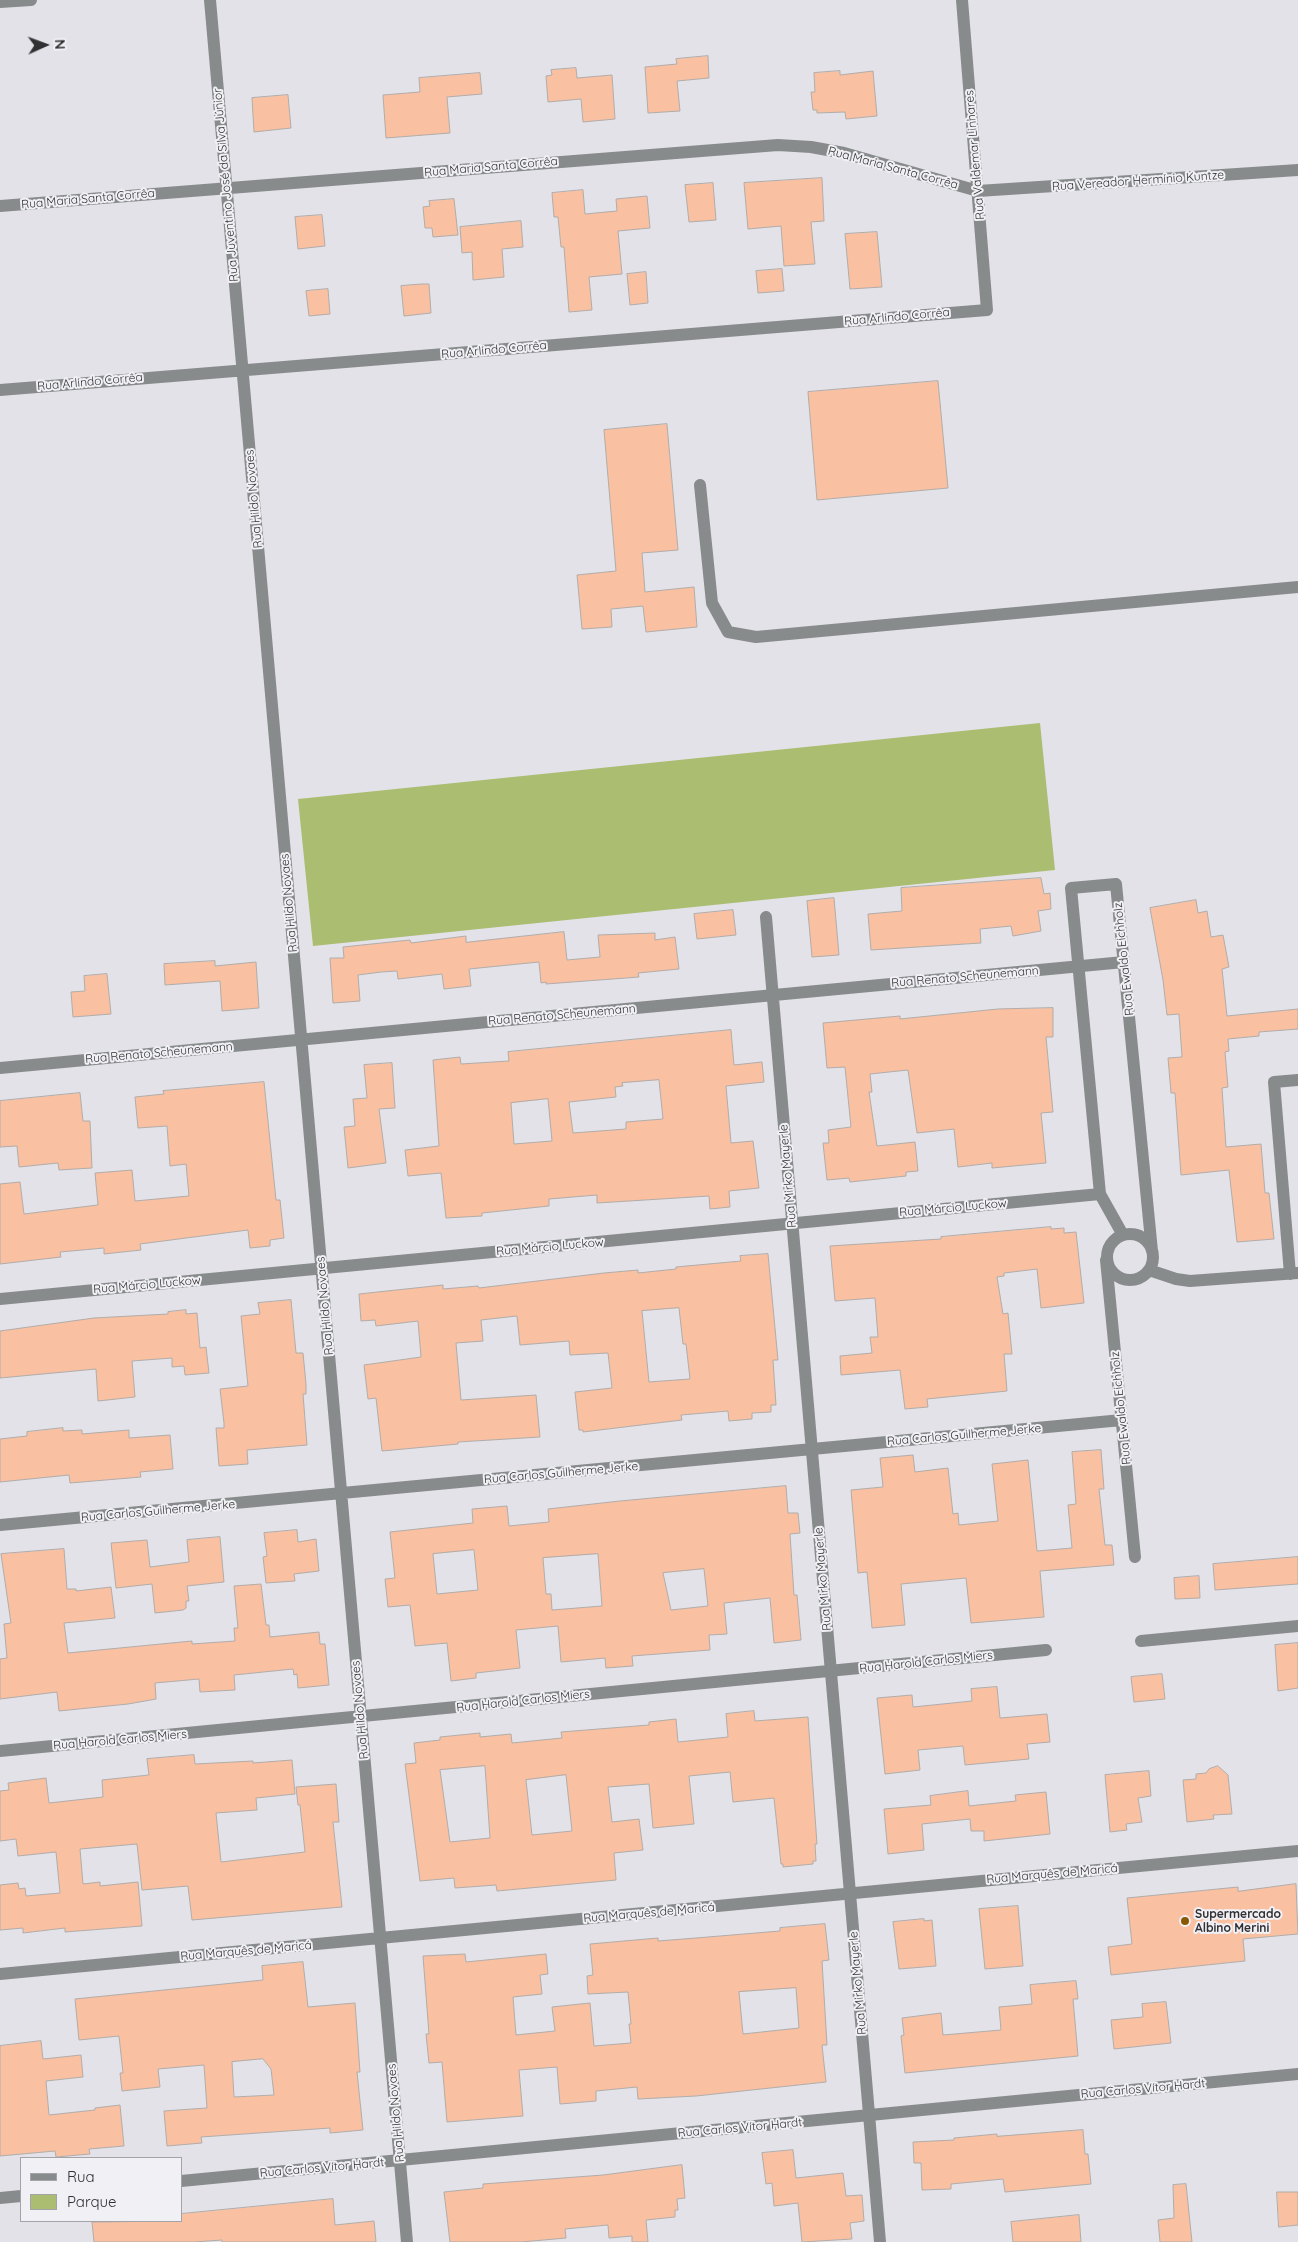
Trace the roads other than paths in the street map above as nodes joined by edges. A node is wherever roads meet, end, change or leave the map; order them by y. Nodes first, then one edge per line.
1 (31, 0) edge
2 (210, 0) edge
3 (962, 0) edge
4 (0, 2) edge
5 (1298, 170) edge
6 (226, 188) junction
7 (978, 191) junction
8 (0, 206) edge
9 (987, 310) joint
10 (242, 370) junction
11 (0, 390) edge
12 (700, 485) dead end
13 (1298, 588) edge
14 (766, 917) dead end
15 (1124, 962) junction
16 (1078, 966) junction
17 (772, 995) junction
18 (301, 1039) junction
19 (0, 1068) edge
20 (1298, 1080) edge
21 (1100, 1194) junction
22 (792, 1224) junction
23 (1122, 1235) junction
24 (1152, 1251) junction
25 (1106, 1260) junction
26 (321, 1268) junction
27 (1149, 1270) junction
28 (1294, 1273) edge
29 (0, 1299) edge
30 (1122, 1420) junction
31 (812, 1449) junction
32 (341, 1493) junction
33 (0, 1525) edge
34 (1135, 1557) dead end
35 (1298, 1626) edge
36 (1141, 1641) dead end
37 (1046, 1650) dead end
38 (831, 1671) junction
39 (361, 1716) junction
40 (0, 1751) edge
41 (1298, 1851) edge
42 (850, 1893) junction
43 (380, 1938) junction
44 (0, 1974) edge
45 (1298, 2074) edge
46 (870, 2115) junction
47 (400, 2160) junction
48 (182, 2181) edge
49 (20, 2196) edge
50 (0, 2198) edge
51 (407, 2242) edge
52 (880, 2242) edge

1 - 4 street
2 - 6 street, Rua Juventino José da Silva Júnior
3 - 7 street, Rua Valdemar Linhares
5 - 7 street, Rua Vereador Hermínio Kuntze
6 - 7 street, Rua Maria Santa Corrêa
6 - 8 street, Rua Maria Santa Corrêa
6 - 10 street, Rua Juventino José da Silva Júnior
7 - 9 street, Rua Valdemar Linhares
9 - 10 street, Rua Arlindo Corrêa
10 - 11 street, Rua Arlindo Corrêa
10 - 18 street, Rua Hildo Novaes
12 - 13 street
14 - 17 street, Rua Mirko Mayerle
15 - 16 street, Rua Renato Scheunemann
15 - 16 street, Rua Ewaldo Eichholz
15 - 24 street, Rua Ewaldo Eichholz
16 - 17 street, Rua Renato Scheunemann
16 - 21 street, Rua Ewaldo Eichholz
17 - 18 street, Rua Renato Scheunemann
17 - 22 street, Rua Mirko Mayerle
18 - 19 street, Rua Renato Scheunemann
18 - 26 street, Rua Hildo Novaes
20 - 28 street
21 - 22 street, Rua Márcio Luckow
21 - 23 street, Rua Ewaldo Eichholz
22 - 26 street, Rua Márcio Luckow
22 - 31 street, Rua Mirko Mayerle
23 - 24 street
23 - 25 street
24 - 27 street
25 - 27 street
25 - 30 street, Rua Ewaldo Eichholz
26 - 29 street, Rua Márcio Luckow
26 - 32 street, Rua Hildo Novaes
27 - 28 street
30 - 31 street, Rua Carlos Guilherme Jerke
30 - 34 street, Rua Ewaldo Eichholz
31 - 32 street, Rua Carlos Guilherme Jerke
31 - 38 street, Rua Mirko Mayerle
32 - 33 street, Rua Carlos Guilherme Jerke
32 - 39 street, Rua Hildo Novaes
35 - 36 street
37 - 38 street, Rua Harold Carlos Miers
38 - 39 street, Rua Harold Carlos Miers
38 - 42 street, Rua Mirko Mayerle
39 - 40 street, Rua Harold Carlos Miers
39 - 43 street, Rua Hildo Novaes
41 - 42 street, Rua Marquês de Maricá
42 - 43 street, Rua Marquês de Maricá
42 - 46 street, Rua Mirko Mayerle
43 - 44 street, Rua Marquês de Maricá
43 - 47 street, Rua Hildo Novaes
45 - 46 street, Rua Carlos Vítor Hardt
46 - 47 street, Rua Carlos Vítor Hardt
46 - 52 street, Rua Mirko Mayerle
47 - 48 street, Rua Carlos Vítor Hardt
47 - 51 street, Rua Hildo Novaes
49 - 50 street

